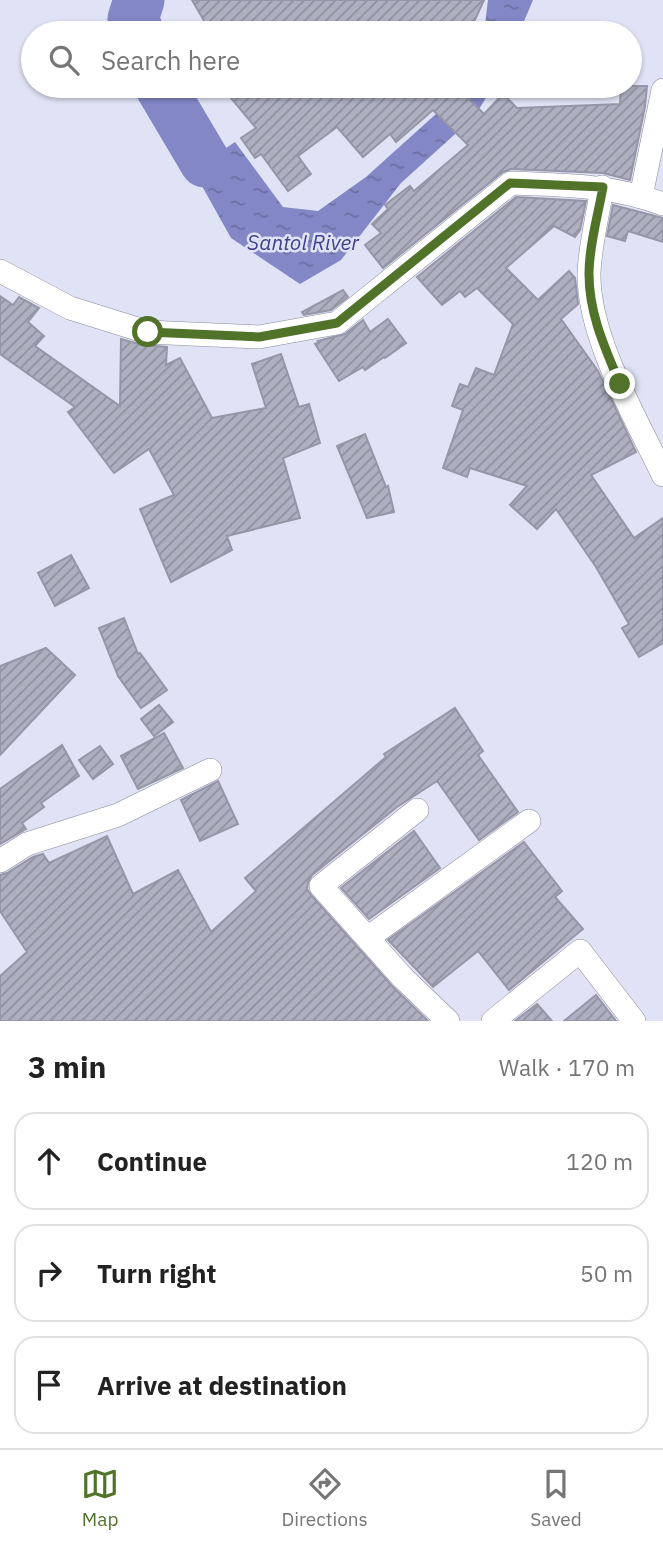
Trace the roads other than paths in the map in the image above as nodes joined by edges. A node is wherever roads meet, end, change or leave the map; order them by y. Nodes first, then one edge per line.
1 (663, 90) edge
2 (603, 187) junction
3 (641, 195) junction
4 (663, 204) edge
5 (0, 271) edge
6 (663, 475) edge
7 (210, 770) dead end
8 (417, 810) dead end
9 (529, 821) dead end
10 (0, 861) edge
11 (369, 937) junction
12 (448, 1021) edge
13 (494, 1021) edge
14 (634, 1021) edge

1 - 3 street
2 - 3 street
2 - 5 street
2 - 6 street
3 - 4 street
7 - 10 street
8 - 11 street
9 - 11 street
11 - 12 street
13 - 14 street

